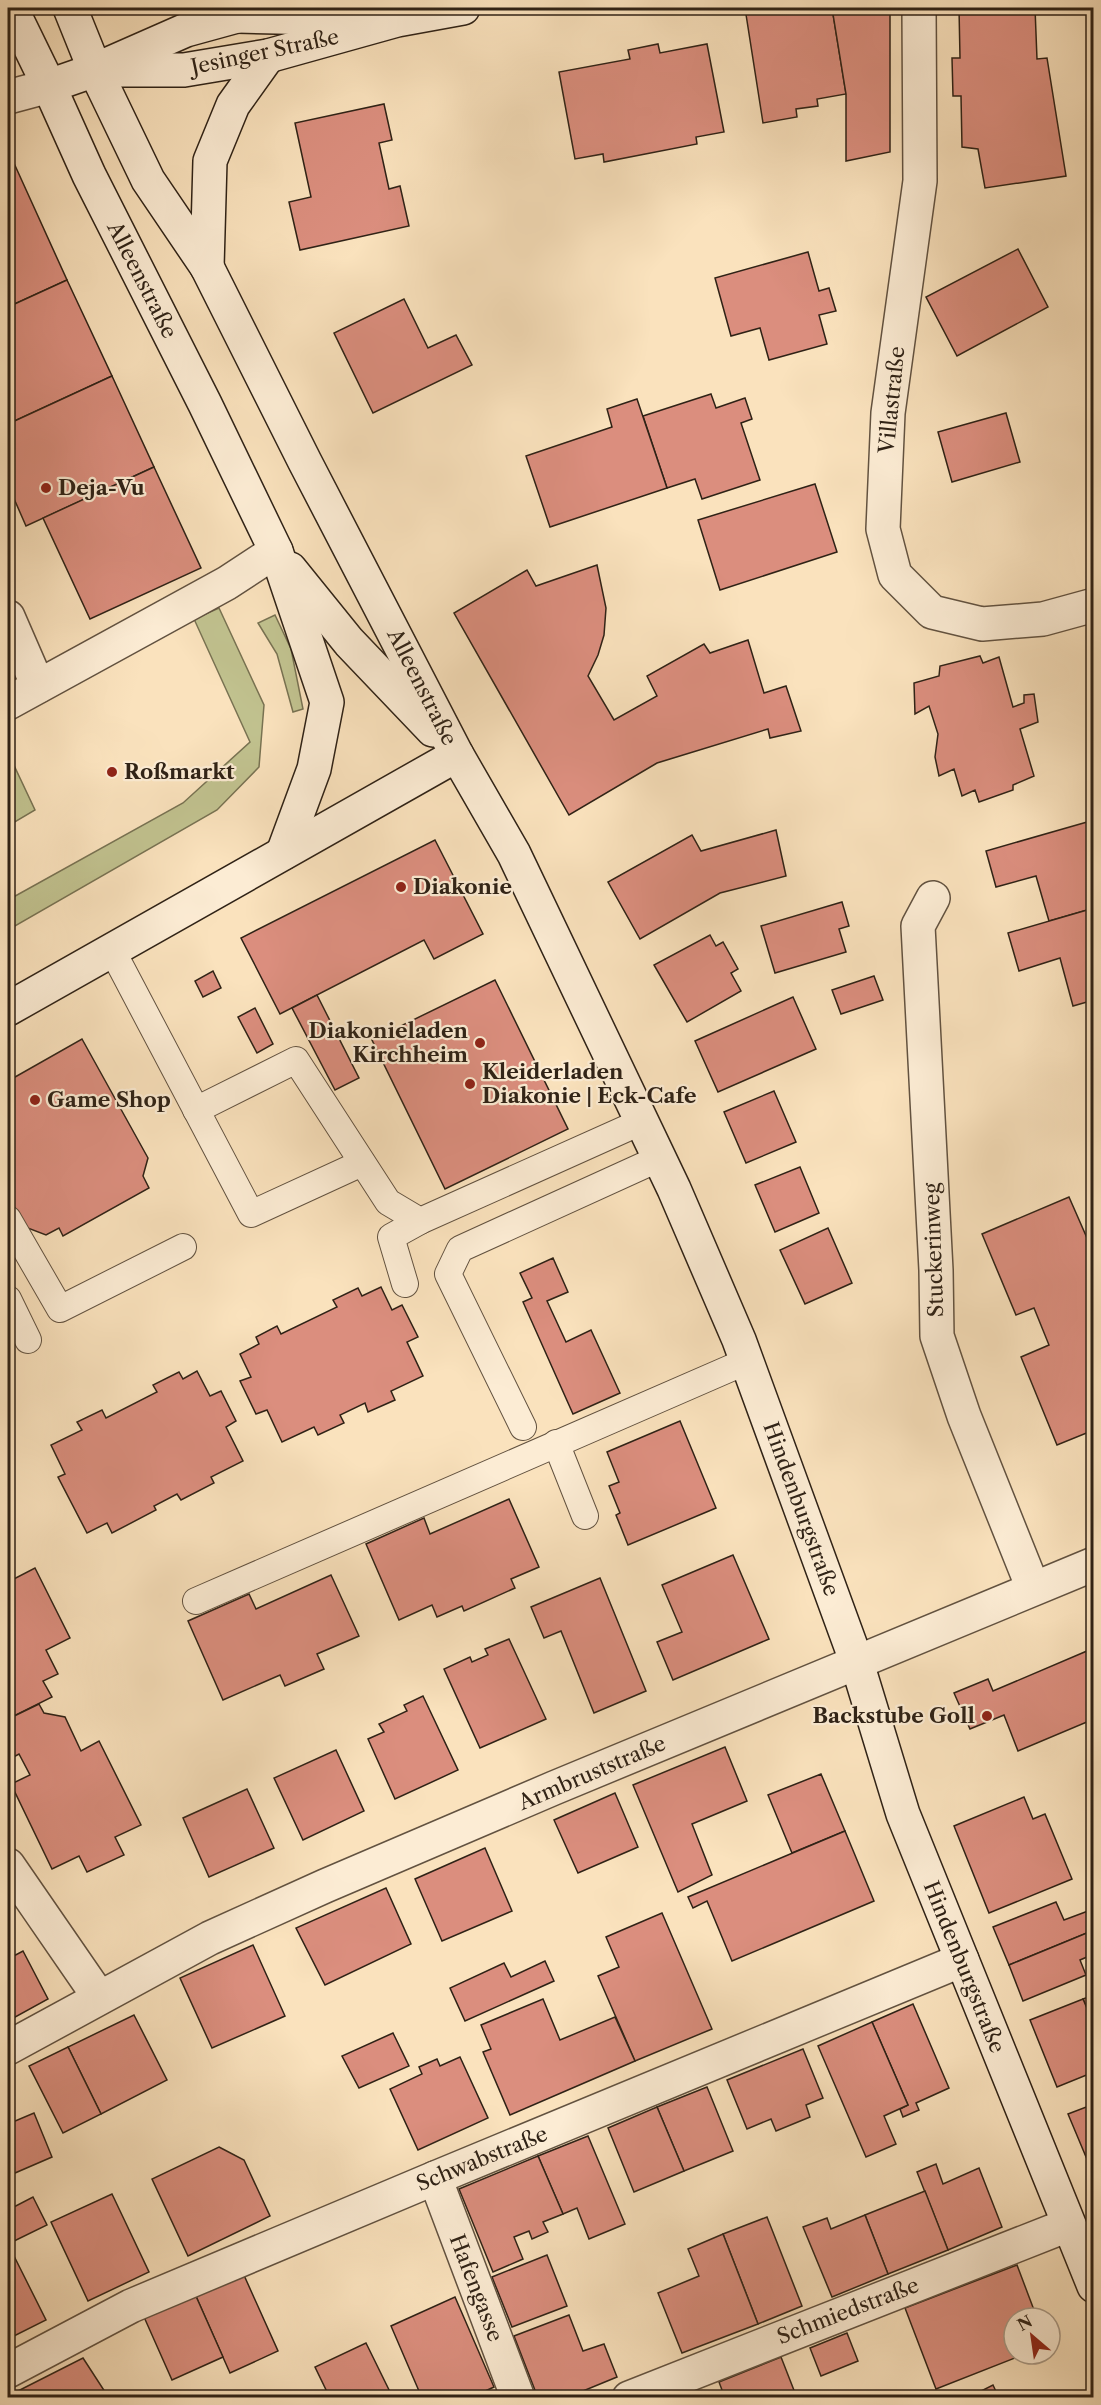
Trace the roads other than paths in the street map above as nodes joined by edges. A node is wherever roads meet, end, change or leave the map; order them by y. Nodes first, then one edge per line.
1 (11, 8) edge
2 (70, 8) edge
3 (205, 8) edge
4 (463, 8) edge
5 (920, 8) edge
6 (237, 16) junction
7 (397, 20) junction
8 (268, 56) junction
9 (95, 69) junction
10 (49, 86) junction
11 (8, 97) edge
12 (207, 267) junction
13 (276, 551) junction
14 (1094, 605) edge
15 (8, 617) edge
16 (38, 686) junction
17 (8, 703) edge
18 (457, 755) junction
19 (283, 853) junction
20 (933, 898) dead end
21 (112, 950) junction
22 (8, 1009) edge
23 (196, 1110) junction
24 (643, 1120) junction
25 (660, 1158) junction
26 (362, 1163) junction
27 (8, 1219) edge
28 (420, 1221) junction
29 (183, 1247) dead end
30 (405, 1284) dead end
31 (8, 1299) edge
32 (27, 1340) dead end
33 (747, 1361) junction
34 (523, 1427) dead end
35 (556, 1443) junction
36 (585, 1516) dead end
37 (1094, 1564) edge
38 (1033, 1588) junction
39 (196, 1601) dead end
40 (857, 1663) junction
41 (8, 1865) edge
42 (962, 1960) junction
43 (99, 1997) junction
44 (8, 2048) edge
45 (435, 2178) junction
46 (1068, 2225) junction
47 (1094, 2286) edge
48 (8, 2371) edge
49 (518, 2397) edge
50 (629, 2397) edge

1 - 10 street, Alleenstraße
2 - 9 street, Alleenstraße
3 - 6 street, Jesinger Straße
4 - 7 street, Jesinger Straße
5 - 14 street, Villastraße
6 - 7 street, Jesinger Straße
6 - 9 street, Jesinger Straße
7 - 8 street, Jesinger Straße
8 - 9 street, Jesinger Straße
8 - 12 street, Alleenstraße
9 - 10 street, Jesinger Straße
9 - 12 street, Alleenstraße
10 - 11 street, Jesinger Straße
10 - 13 street, Alleenstraße
12 - 18 street, Alleenstraße
13 - 16 street
13 - 18 street, Alleenstraße
13 - 19 street, Alleenstraße
15 - 16 street
16 - 17 street
18 - 19 street, Alleenstraße
18 - 24 street, Hindenburgstraße
19 - 21 street, Alleenstraße
20 - 38 street, Stuckerinweg
21 - 22 street, Alleenstraße
21 - 23 lane
23 - 26 lane
23 - 26 lane
24 - 25 street, Hindenburgstraße
24 - 28 lane
25 - 33 street, Hindenburgstraße
25 - 34 lane
26 - 28 lane
27 - 29 lane
28 - 30 lane
31 - 32 lane
33 - 35 lane
33 - 40 street, Hindenburgstraße
35 - 36 lane
35 - 39 lane
37 - 38 street, Armbruststraße
38 - 40 street, Armbruststraße
40 - 42 street, Hindenburgstraße
40 - 43 street, Armbruststraße
41 - 43 street
42 - 45 street, Schwabstraße
42 - 46 street, Hindenburgstraße
43 - 44 street, Armbruststraße
45 - 48 street, Schwabstraße
45 - 49 street, Hafengasse
46 - 47 street, Hindenburgstraße
46 - 50 street, Schmiedstraße

